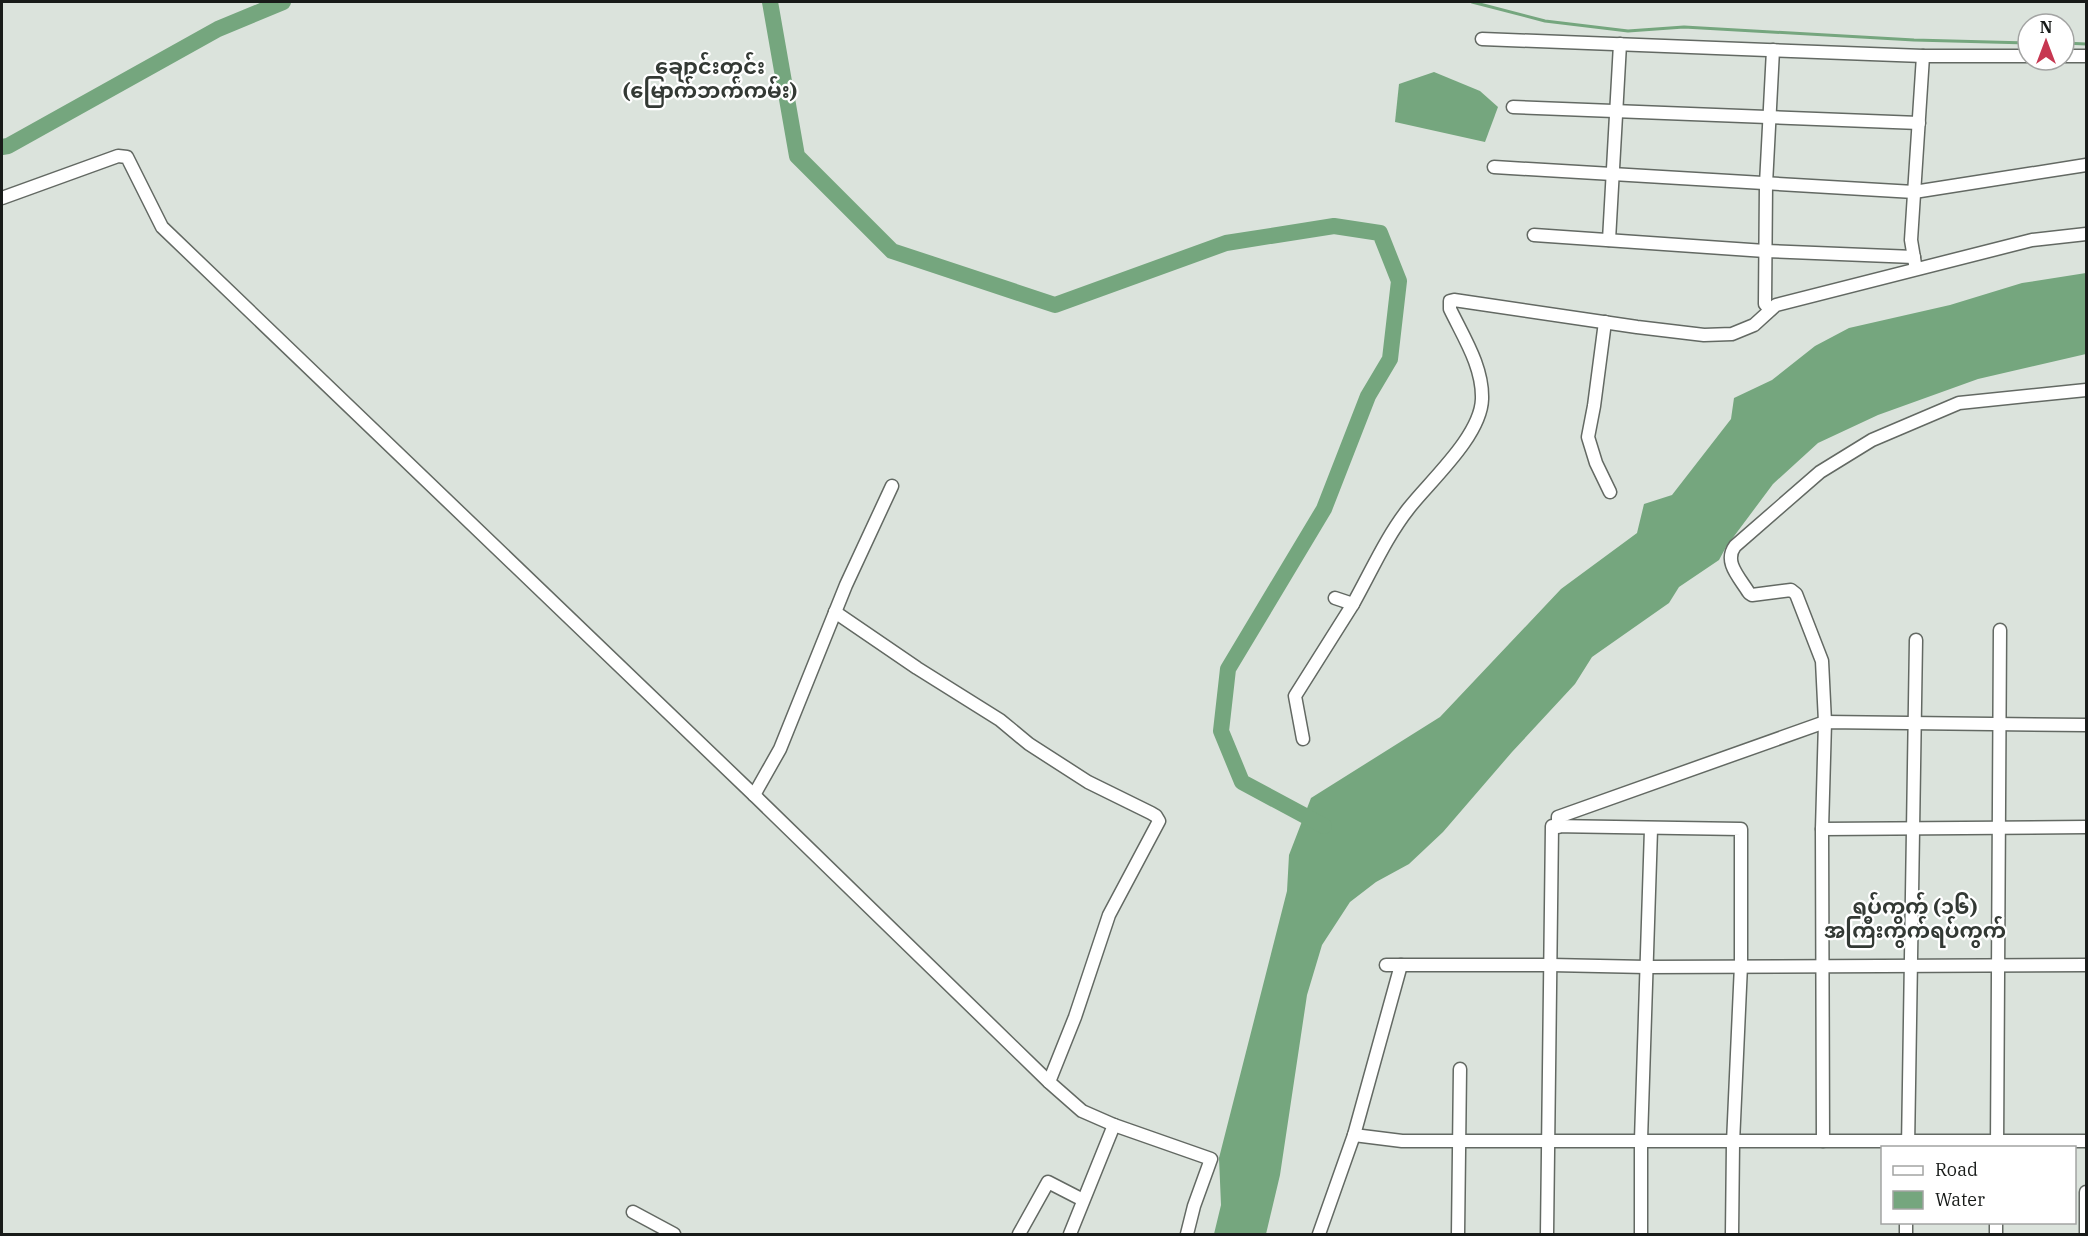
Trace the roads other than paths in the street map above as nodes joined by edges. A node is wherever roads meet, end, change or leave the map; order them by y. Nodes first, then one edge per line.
1 (1482, 39) dead end
2 (1620, 44) junction
3 (1773, 50) junction
4 (1923, 56) junction
5 (2016, 56) edge
6 (1514, 107) dead end
7 (1617, 111) junction
8 (1769, 117) junction
9 (1919, 123) junction
10 (2086, 165) edge
11 (1494, 167) dead end
12 (1612, 175) junction
13 (1766, 184) junction
14 (1914, 192) junction
15 (2, 198) edge
16 (2086, 234) edge
17 (1534, 235) dead end
18 (1610, 240) junction
19 (1765, 250) junction
20 (1915, 262) junction
21 (1770, 310) junction
22 (1605, 322) junction
23 (2086, 390) edge
24 (892, 486) dead end
25 (1610, 492) dead end
26 (1335, 598) dead end
27 (1353, 604) junction
28 (835, 612) junction
29 (2000, 630) dead end
30 (1916, 640) dead end
31 (1825, 722) junction
32 (1915, 723) junction
33 (2000, 724) junction
34 (2086, 725) edge
35 (1303, 739) dead end
36 (754, 795) junction
37 (1558, 827) junction
38 (2086, 827) edge
39 (1913, 828) junction
40 (1999, 828) junction
41 (1651, 829) junction
42 (1822, 829) junction
43 (1551, 964) junction
44 (1386, 965) dead end
45 (1401, 965) junction
46 (1822, 965) junction
47 (1911, 965) junction
48 (1998, 965) junction
49 (2086, 965) edge
50 (1741, 966) junction
51 (1647, 967) junction
52 (1460, 1069) dead end
53 (1049, 1082) junction
54 (1114, 1125) junction
55 (1354, 1135) junction
56 (1460, 1141) junction
57 (1549, 1141) junction
58 (1641, 1141) junction
59 (1733, 1141) junction
60 (1822, 1141) junction
61 (2086, 1141) edge
62 (1908, 1144) edge
63 (1997, 1144) edge
64 (2086, 1192) edge
65 (1083, 1200) junction
66 (633, 1212) dead end
67 (674, 1234) edge
68 (1019, 1234) edge
69 (1070, 1234) edge
70 (1187, 1234) edge
71 (1319, 1234) edge
72 (1458, 1234) edge
73 (1547, 1234) edge
74 (1641, 1234) edge
75 (1732, 1234) edge
76 (2086, 1234) edge

1 - 2 street
2 - 3 street
2 - 7 street
3 - 4 street
3 - 8 street
4 - 5 street
4 - 9 street
6 - 7 street
7 - 8 street
7 - 12 street
8 - 9 street
8 - 13 street
9 - 14 street
10 - 14 street
11 - 12 street
12 - 13 street
12 - 18 street
13 - 14 street
13 - 19 street
14 - 20 street
15 - 36 street
16 - 20 street
17 - 18 street
18 - 19 street
19 - 20 street
19 - 21 street
20 - 21 street
21 - 22 street
22 - 25 street
22 - 27 street
23 - 31 street
24 - 28 street
26 - 27 street
27 - 35 street
28 - 36 street
28 - 53 street
29 - 33 street
30 - 32 street
31 - 32 street
31 - 37 street
31 - 42 street
32 - 33 street
32 - 39 street
33 - 34 street
33 - 40 street
36 - 53 street
37 - 41 street
37 - 43 street
38 - 40 street
39 - 40 street
39 - 42 street
39 - 47 street
40 - 48 street
41 - 50 street
41 - 51 street
42 - 46 street
43 - 45 street
43 - 51 street
43 - 57 street
44 - 45 street
45 - 55 street
46 - 47 street
46 - 50 street
46 - 60 street
47 - 48 street
47 - 62 street
48 - 49 street
48 - 63 street
50 - 51 street
50 - 59 street
51 - 58 street
52 - 56 street
53 - 54 street
54 - 65 street
54 - 70 street
55 - 56 street
55 - 71 street
56 - 57 street
56 - 72 street
57 - 58 street
57 - 73 street
58 - 59 street
58 - 74 street
59 - 60 street
59 - 75 street
60 - 62 street
61 - 63 street
62 - 63 street
64 - 76 street
65 - 68 street
65 - 69 street
66 - 67 street

